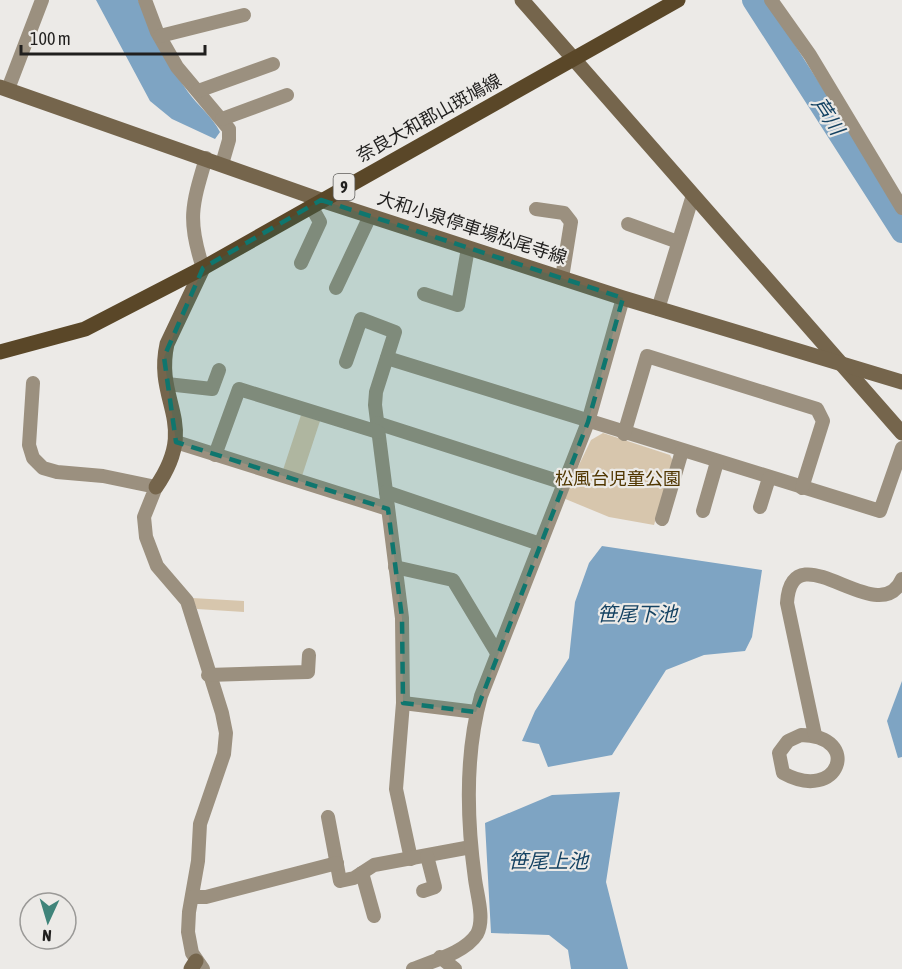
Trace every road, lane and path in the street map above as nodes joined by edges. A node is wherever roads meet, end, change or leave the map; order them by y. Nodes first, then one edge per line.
1 (42, 0) edge
2 (146, 0) edge
3 (522, 0) edge
4 (678, 0) edge
5 (771, 0) edge
6 (244, 15) dead end
7 (160, 36) junction
8 (574, 59) junction
9 (273, 64) dead end
10 (4, 88) edge
11 (198, 91) junction
12 (287, 94) dead end
13 (222, 119) junction
14 (206, 158) junction
15 (222, 164) junction
16 (693, 195) junction
17 (316, 203) junction
18 (902, 208) edge
19 (536, 209) dead end
20 (370, 216) junction
21 (628, 224) dead end
22 (678, 242) junction
23 (468, 248) junction
24 (301, 263) dead end
25 (203, 268) junction
26 (562, 278) junction
27 (336, 288) dead end
28 (424, 294) dead end
29 (623, 298) junction
30 (658, 309) junction
31 (0, 352) edge
32 (387, 358) junction
33 (346, 362) dead end
34 (840, 363) junction
35 (219, 370) dead end
36 (902, 382) edge
37 (33, 383) dead end
38 (167, 384) junction
39 (588, 422) junction
40 (378, 428) junction
41 (902, 433) edge
42 (624, 434) junction
43 (176, 442) junction
44 (902, 448) edge
45 (682, 451) junction
46 (215, 455) junction
47 (717, 462) junction
48 (770, 478) junction
49 (564, 483) junction
50 (156, 487) junction
51 (802, 488) junction
52 (386, 492) junction
53 (760, 507) dead end
54 (388, 509) junction
55 (704, 511) dead end
56 (662, 519) dead end
57 (540, 544) junction
58 (395, 567) junction
59 (902, 579) edge
60 (497, 653) junction
61 (309, 655) dead end
62 (208, 675) junction
63 (403, 703) junction
64 (476, 712) junction
65 (815, 735) dead end
66 (328, 818) dead end
67 (471, 847) junction
68 (427, 856) junction
69 (411, 859) junction
70 (337, 863) junction
71 (362, 873) junction
72 (423, 891) dead end
73 (192, 897) junction
74 (374, 916) dead end
75 (440, 957) junction
76 (197, 966) edge
77 (413, 969) edge
78 (455, 969) edge

1 - 10 street
2 - 7 street
3 - 8 main road
4 - 8 main road, 奈良大和郡山斑鳩線 / 9
5 - 18 street
6 - 7 street
7 - 11 street
8 - 16 main road
8 - 17 main road, 奈良大和郡山斑鳩線 / 9
9 - 11 street
10 - 14 main road, 大和小泉停車場松尾寺線
11 - 13 street
12 - 13 street
13 - 15 street
14 - 15 main road, 大和小泉停車場松尾寺線
14 - 25 street
15 - 17 main road, 大和小泉停車場松尾寺線
16 - 22 street
16 - 34 main road
17 - 20 main road, 大和小泉停車場松尾寺線
17 - 24 street
17 - 25 main road, 奈良大和郡山斑鳩線 / 9
19 - 26 street
20 - 23 main road, 大和小泉停車場松尾寺線
20 - 27 street
21 - 22 street
22 - 30 street
23 - 26 main road, 大和小泉停車場松尾寺線
23 - 28 street
25 - 31 main road, 奈良大和郡山斑鳩線 / 9
25 - 38 main road
26 - 29 main road, 大和小泉停車場松尾寺線
29 - 30 main road, 大和小泉停車場松尾寺線
29 - 39 street
30 - 34 main road, 大和小泉停車場松尾寺線
32 - 33 street
32 - 39 street
32 - 40 street
34 - 36 main road, 大和小泉停車場松尾寺線
34 - 41 main road
35 - 38 street
37 - 50 street
38 - 43 main road
39 - 42 street
39 - 49 street
40 - 46 street
40 - 49 street
40 - 52 street
42 - 45 street
42 - 51 street
43 - 46 street
43 - 50 main road
44 - 51 street
45 - 47 street
45 - 56 street
46 - 54 street
47 - 48 street
47 - 55 street
48 - 51 street
48 - 53 street
49 - 57 street
50 - 62 street
52 - 54 street
52 - 57 street
54 - 58 street
57 - 60 street
58 - 60 street
58 - 63 street
59 - 65 street
60 - 64 street
61 - 62 street
62 - 73 street
63 - 64 street
63 - 69 street
64 - 67 street
66 - 70 street
67 - 68 street
67 - 75 street
68 - 69 street
68 - 72 street
69 - 71 street
70 - 71 street
70 - 73 street
71 - 74 street
73 - 76 street
75 - 77 street
75 - 78 street

